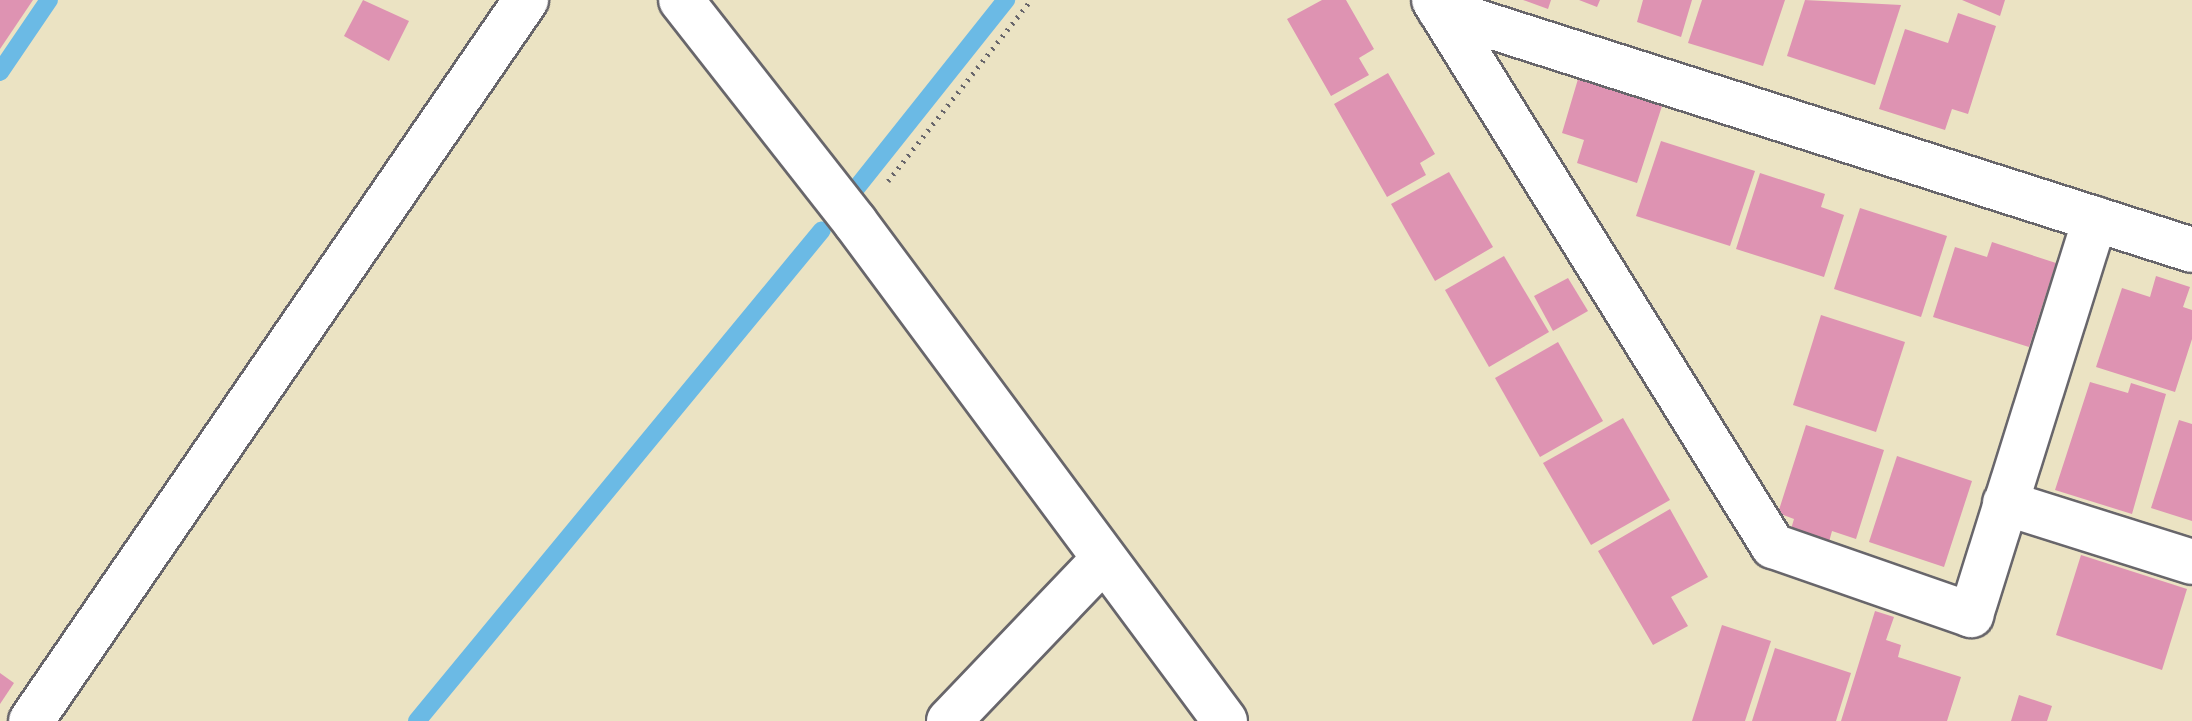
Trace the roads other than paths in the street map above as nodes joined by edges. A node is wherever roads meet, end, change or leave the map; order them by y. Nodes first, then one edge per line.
1 (526, 0) edge
2 (681, 0) edge
3 (1437, 5) edge
4 (2095, 219) junction
5 (2192, 250) edge
6 (2005, 503) junction
7 (1104, 559) junction
8 (2192, 562) edge
9 (31, 721) edge
10 (949, 721) edge
11 (1225, 721) edge

1 - 9 street
2 - 7 street
3 - 4 street
3 - 6 street
4 - 5 street
4 - 6 street
6 - 8 street
7 - 10 street
7 - 11 street

